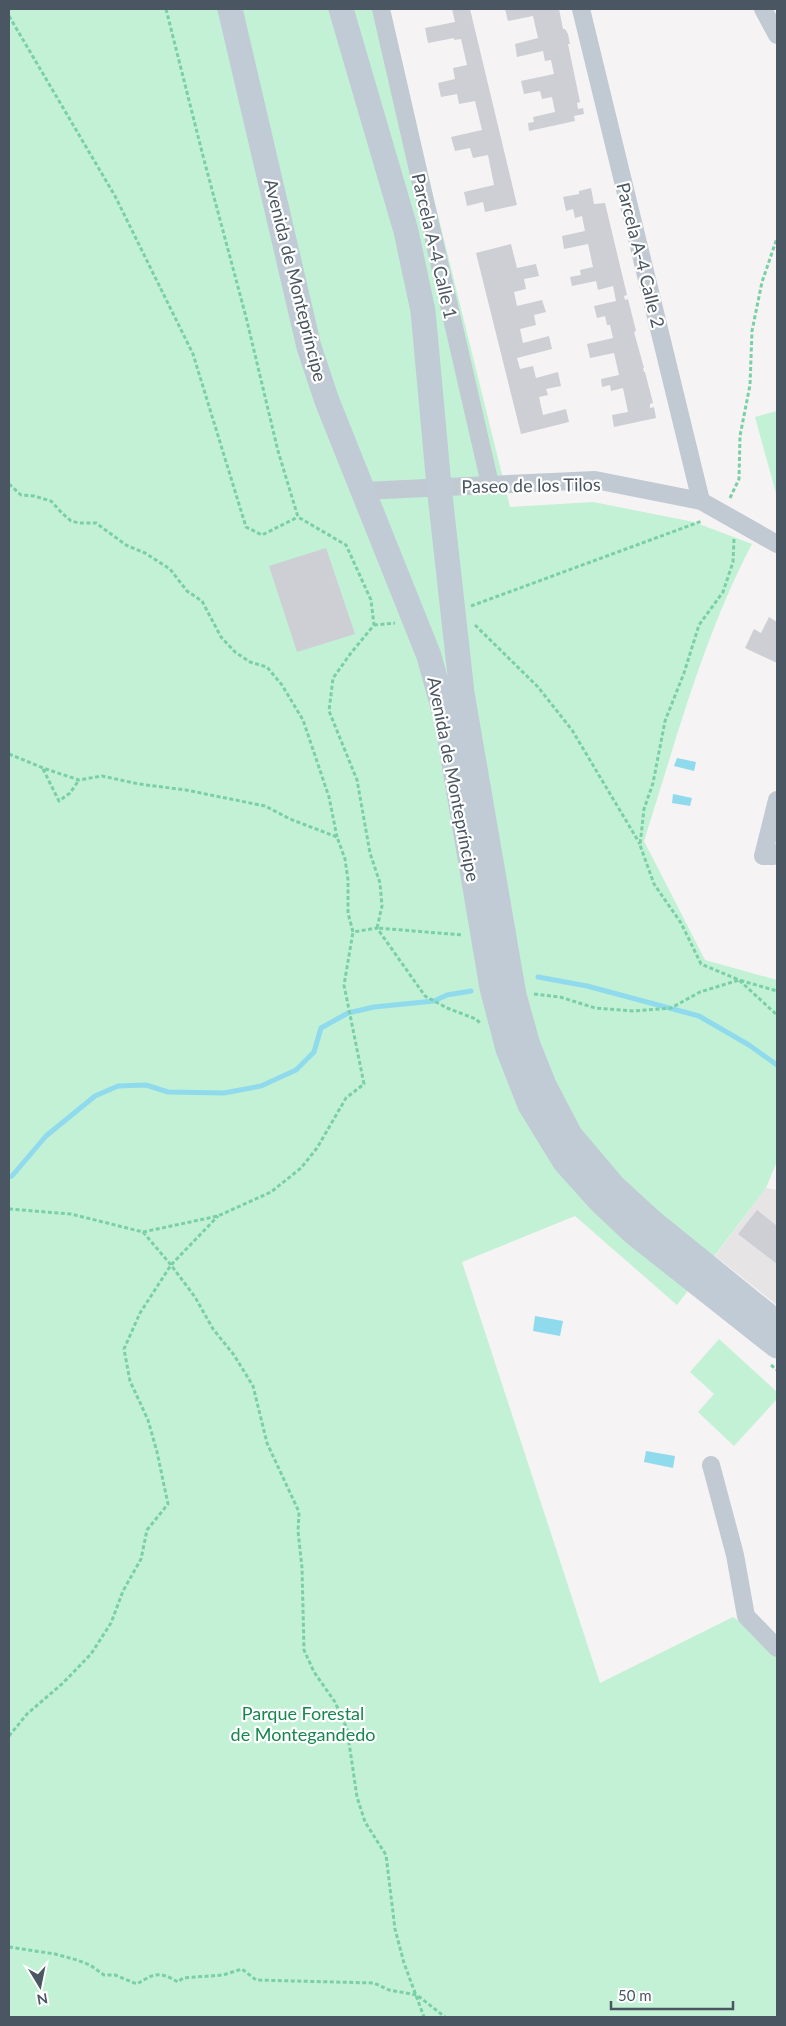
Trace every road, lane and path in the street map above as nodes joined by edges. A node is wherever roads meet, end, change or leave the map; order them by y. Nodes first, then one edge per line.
1 (166, 9) edge
2 (230, 9) edge
3 (341, 9) edge
4 (381, 9) edge
5 (581, 9) edge
6 (763, 9) edge
7 (9, 16) edge
8 (777, 35) edge
9 (777, 238) edge
10 (9, 484) edge
11 (490, 484) junction
12 (439, 486) junction
13 (363, 491) junction
14 (701, 502) junction
15 (723, 514) junction
16 (298, 517) junction
17 (739, 522) junction
18 (777, 544) edge
19 (456, 612) junction
20 (416, 621) junction
21 (374, 625) junction
22 (9, 754) edge
23 (43, 768) junction
24 (79, 780) junction
25 (777, 800) edge
26 (337, 837) junction
27 (640, 845) junction
28 (777, 852) edge
29 (376, 928) junction
30 (353, 932) junction
31 (467, 936) dead end
32 (739, 980) junction
33 (777, 990) edge
34 (526, 994) dead end
35 (777, 1015) edge
36 (482, 1025) dead end
37 (9, 1210) edge
38 (218, 1216) junction
39 (143, 1232) junction
40 (171, 1265) junction
41 (777, 1323) edge
42 (777, 1346) edge
43 (711, 1465) dead end
44 (777, 1648) edge
45 (9, 1736) edge
46 (9, 1947) edge
47 (417, 1995) junction
48 (424, 2017) edge
49 (445, 2017) edge

1 - 16 path
2 - 13 street, Avenida de Montepríncipe
3 - 12 street, Avenida de Montepríncipe
4 - 11 street, Parcela A-4 Calle 1
5 - 14 street, Parcela A-4 Calle 2
6 - 8 street
7 - 16 path
9 - 15 path
10 - 26 path
11 - 12 street, Paseo de los Tilos
11 - 14 street, Paseo de los Tilos
12 - 13 street, Paseo de los Tilos
12 - 19 street, Avenida de Montepríncipe
13 - 20 street, Avenida de Montepríncipe
14 - 15 street, Paseo de los Tilos
15 - 17 street, Paseo de los Tilos
15 - 19 path
16 - 21 path
17 - 18 street, Paseo de los Tilos
17 - 27 path
19 - 27 path
19 - 41 street, Avenida de Montepríncipe
20 - 21 path
20 - 42 street, Avenida de Montepríncipe
21 - 29 path
22 - 23 path
23 - 24 path
23 - 24 path
24 - 26 path
25 - 28 street
26 - 30 path
27 - 32 path
29 - 30 path
29 - 31 path
29 - 36 path
30 - 38 path
32 - 33 path
32 - 34 path
32 - 35 path
37 - 39 path
38 - 39 path
38 - 40 path
39 - 40 path
40 - 45 path
40 - 47 path
43 - 44 street
46 - 47 path
47 - 48 path
47 - 49 path

